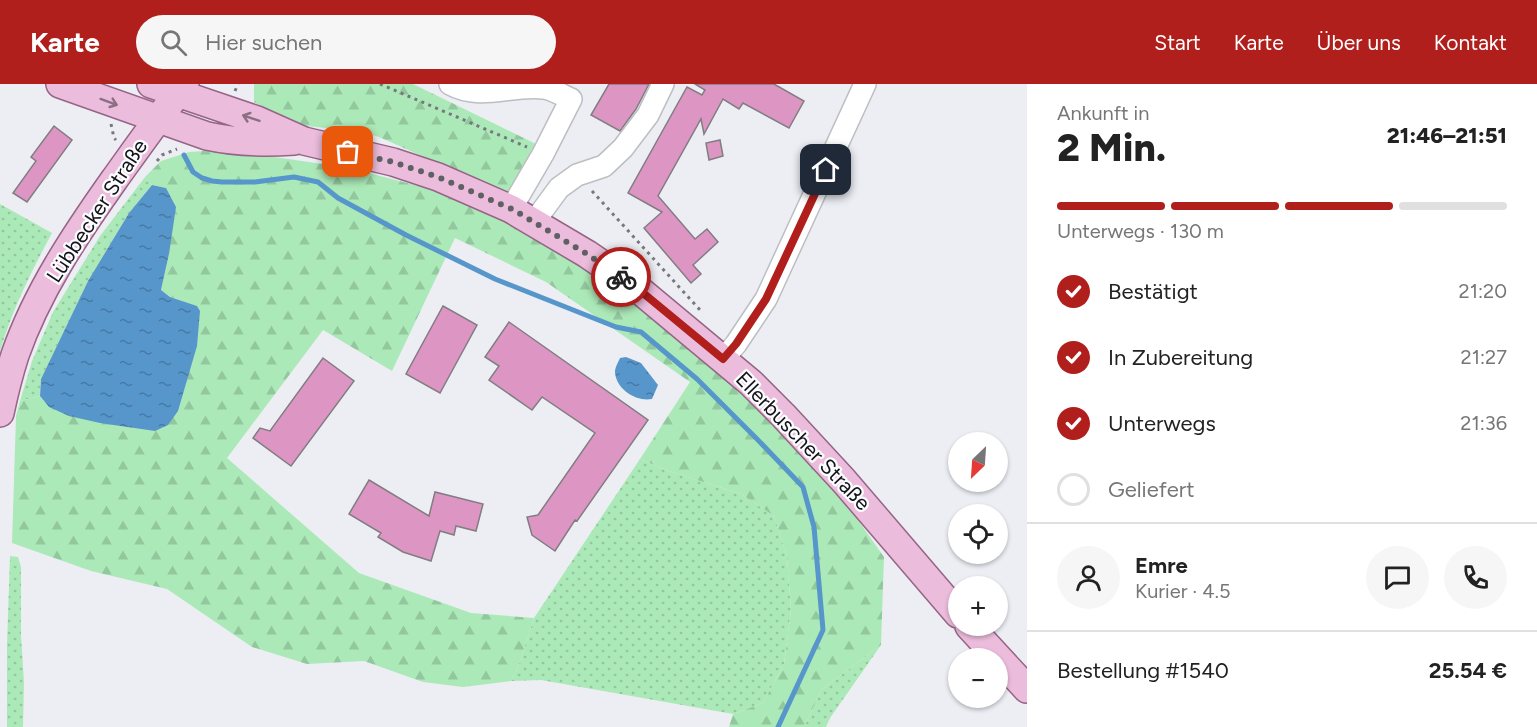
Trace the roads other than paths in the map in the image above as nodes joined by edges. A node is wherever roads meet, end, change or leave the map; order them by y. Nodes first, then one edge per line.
1 (60, 84) edge
2 (151, 84) edge
3 (450, 84) edge
4 (663, 84) edge
5 (865, 84) edge
6 (181, 88) edge
7 (158, 119) junction
8 (304, 141) junction
9 (523, 215) junction
10 (723, 359) junction
11 (0, 413) edge
12 (948, 602) edge
13 (978, 636) edge
14 (1027, 689) edge

1 -> 7 main road, Ellerbuscher Straße
2 - 6 main road, Ellerbuscher Straße
3 - 9 street
4 - 9 street
5 - 10 street
6 - 7 main road, Lübbecker Straße
8 -> 6 main road, Ellerbuscher Straße
7 - 8 main road, Ellerbuscher Straße
7 - 11 main road, Lübbecker Straße
8 - 9 main road, Ellerbuscher Straße
9 - 10 main road, Ellerbuscher Straße
10 - 12 main road, Ellerbuscher Straße
13 - 14 main road

